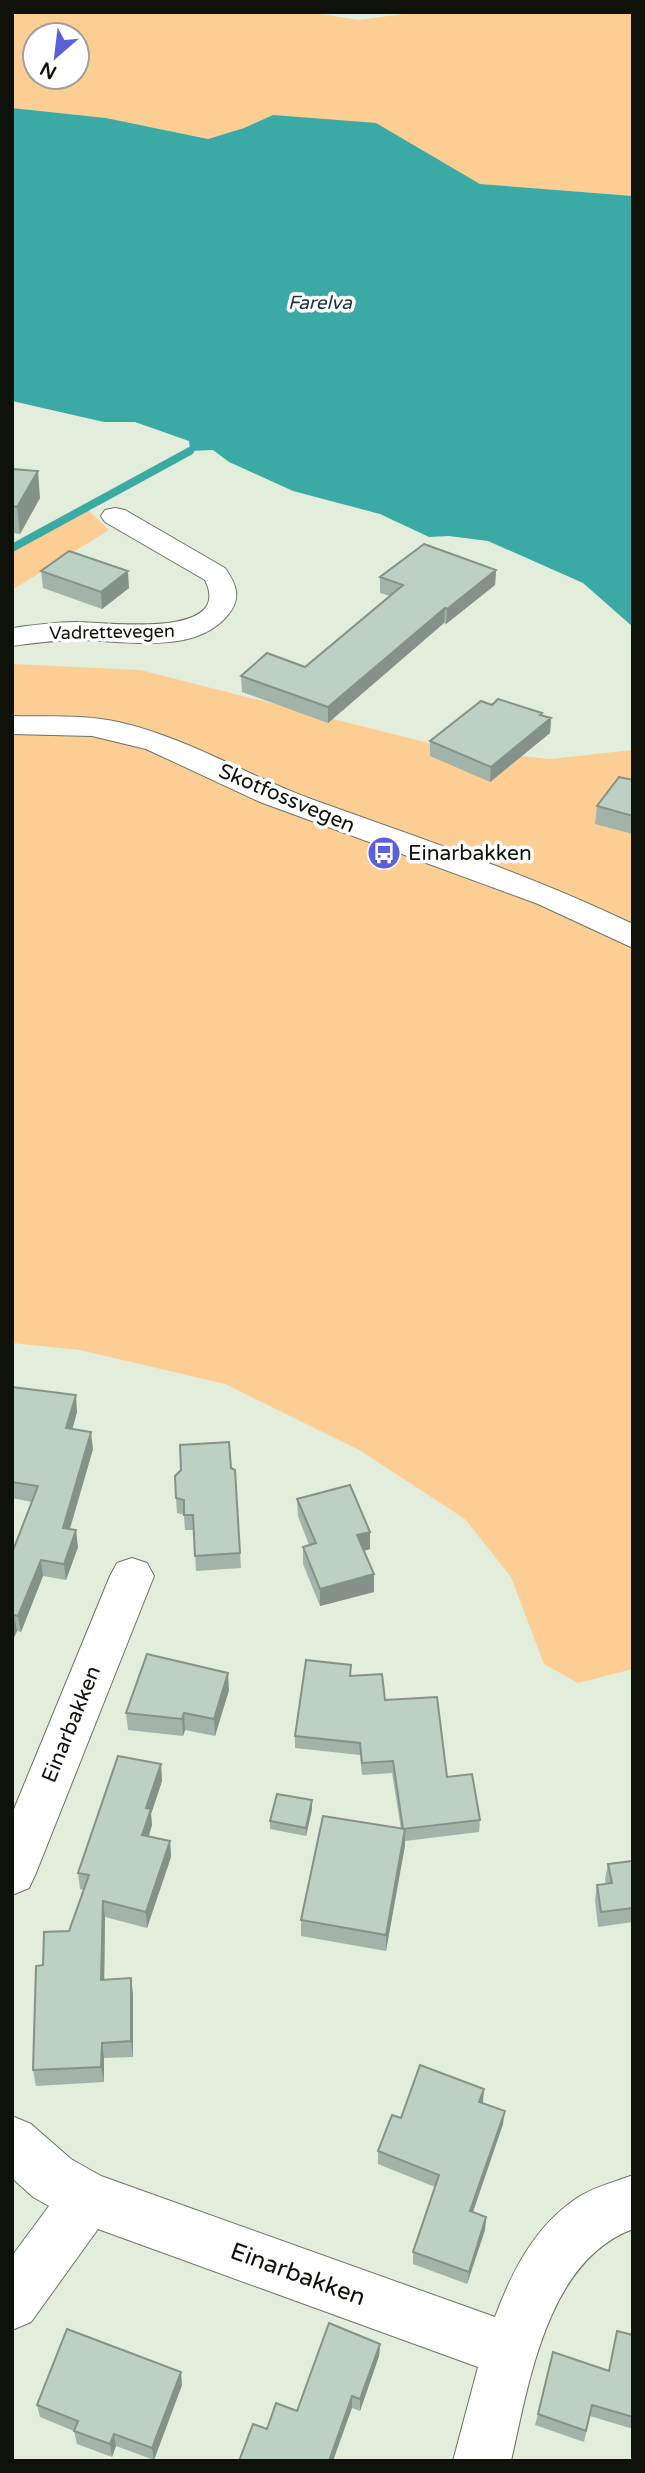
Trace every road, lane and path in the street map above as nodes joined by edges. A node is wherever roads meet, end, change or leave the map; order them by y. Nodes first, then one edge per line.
1 (116, 516) dead end
2 (12, 637) edge
3 (12, 725) edge
4 (633, 936) edge
5 (132, 1576) dead end
6 (12, 1873) edge
7 (12, 2142) edge
8 (88, 2198) junction
9 (633, 2202) edge
10 (12, 2303) edge
11 (509, 2350) junction
12 (482, 2461) edge

1 - 2 street, Vadrettevegen
3 - 4 street, Skotfossvegen
5 - 6 street, Einarbakken
7 - 8 street, Einarbakken
8 - 10 street
8 - 11 street, Einarbakken
9 - 11 street
11 - 12 street

